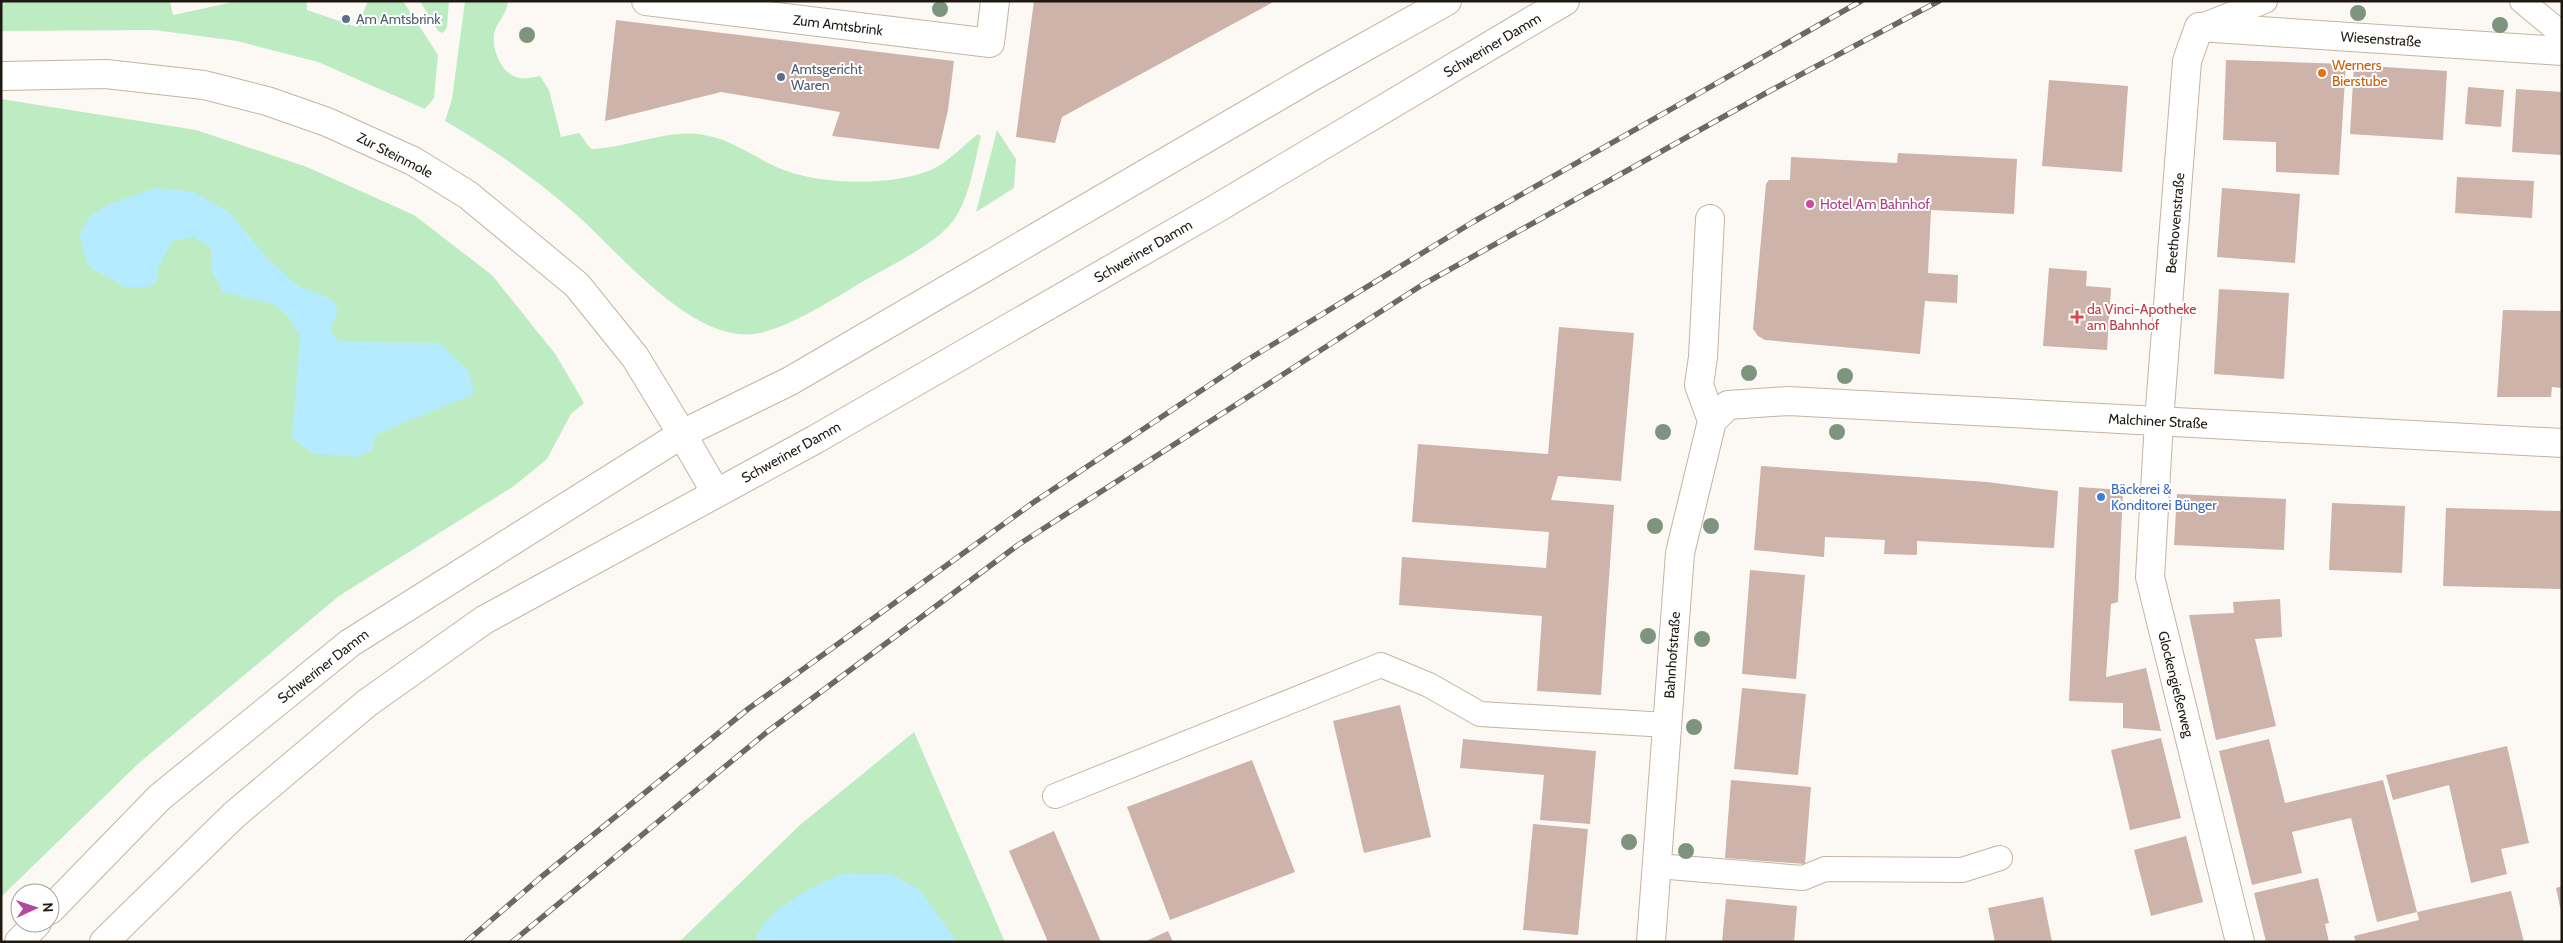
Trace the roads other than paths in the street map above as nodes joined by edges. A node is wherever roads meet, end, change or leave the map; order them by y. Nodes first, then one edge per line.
1 (646, 1) edge
2 (995, 1) edge
3 (1447, 1) edge
4 (1565, 1) edge
5 (2265, 1) edge
6 (2522, 1) edge
7 (2199, 26) junction
8 (2562, 34) edge
9 (2562, 51) edge
10 (1, 76) edge
11 (1710, 219) dead end
12 (1712, 421) junction
13 (2159, 421) junction
14 (682, 434) junction
15 (2562, 443) edge
16 (716, 493) junction
17 (1667, 725) junction
18 (1056, 796) dead end
19 (2000, 858) dead end
20 (1657, 866) junction
21 (60, 900) edge
22 (104, 942) edge
23 (1651, 942) edge
24 (2240, 942) edge

1 - 2 street, Zum Amtsbrink
3 - 14 street, Schweriner Damm
4 - 16 street, Schweriner Damm
5 - 7 lane
6 - 8 lane
7 - 9 street, Wiesenstraße
7 - 13 street, Beethovenstraße
10 - 14 street, Zur Steinmole
11 - 12 street
12 - 13 street, Malchiner Straße
12 - 17 street, Bahnhofstraße
13 - 15 street, Malchiner Straße
13 - 24 street, Glockengießerweg
14 - 16 street
14 - 21 street, Schweriner Damm
16 - 22 street, Schweriner Damm
17 - 18 lane
17 - 20 street, Bahnhofstraße
19 - 20 lane
20 - 23 street, Bahnhofstraße

